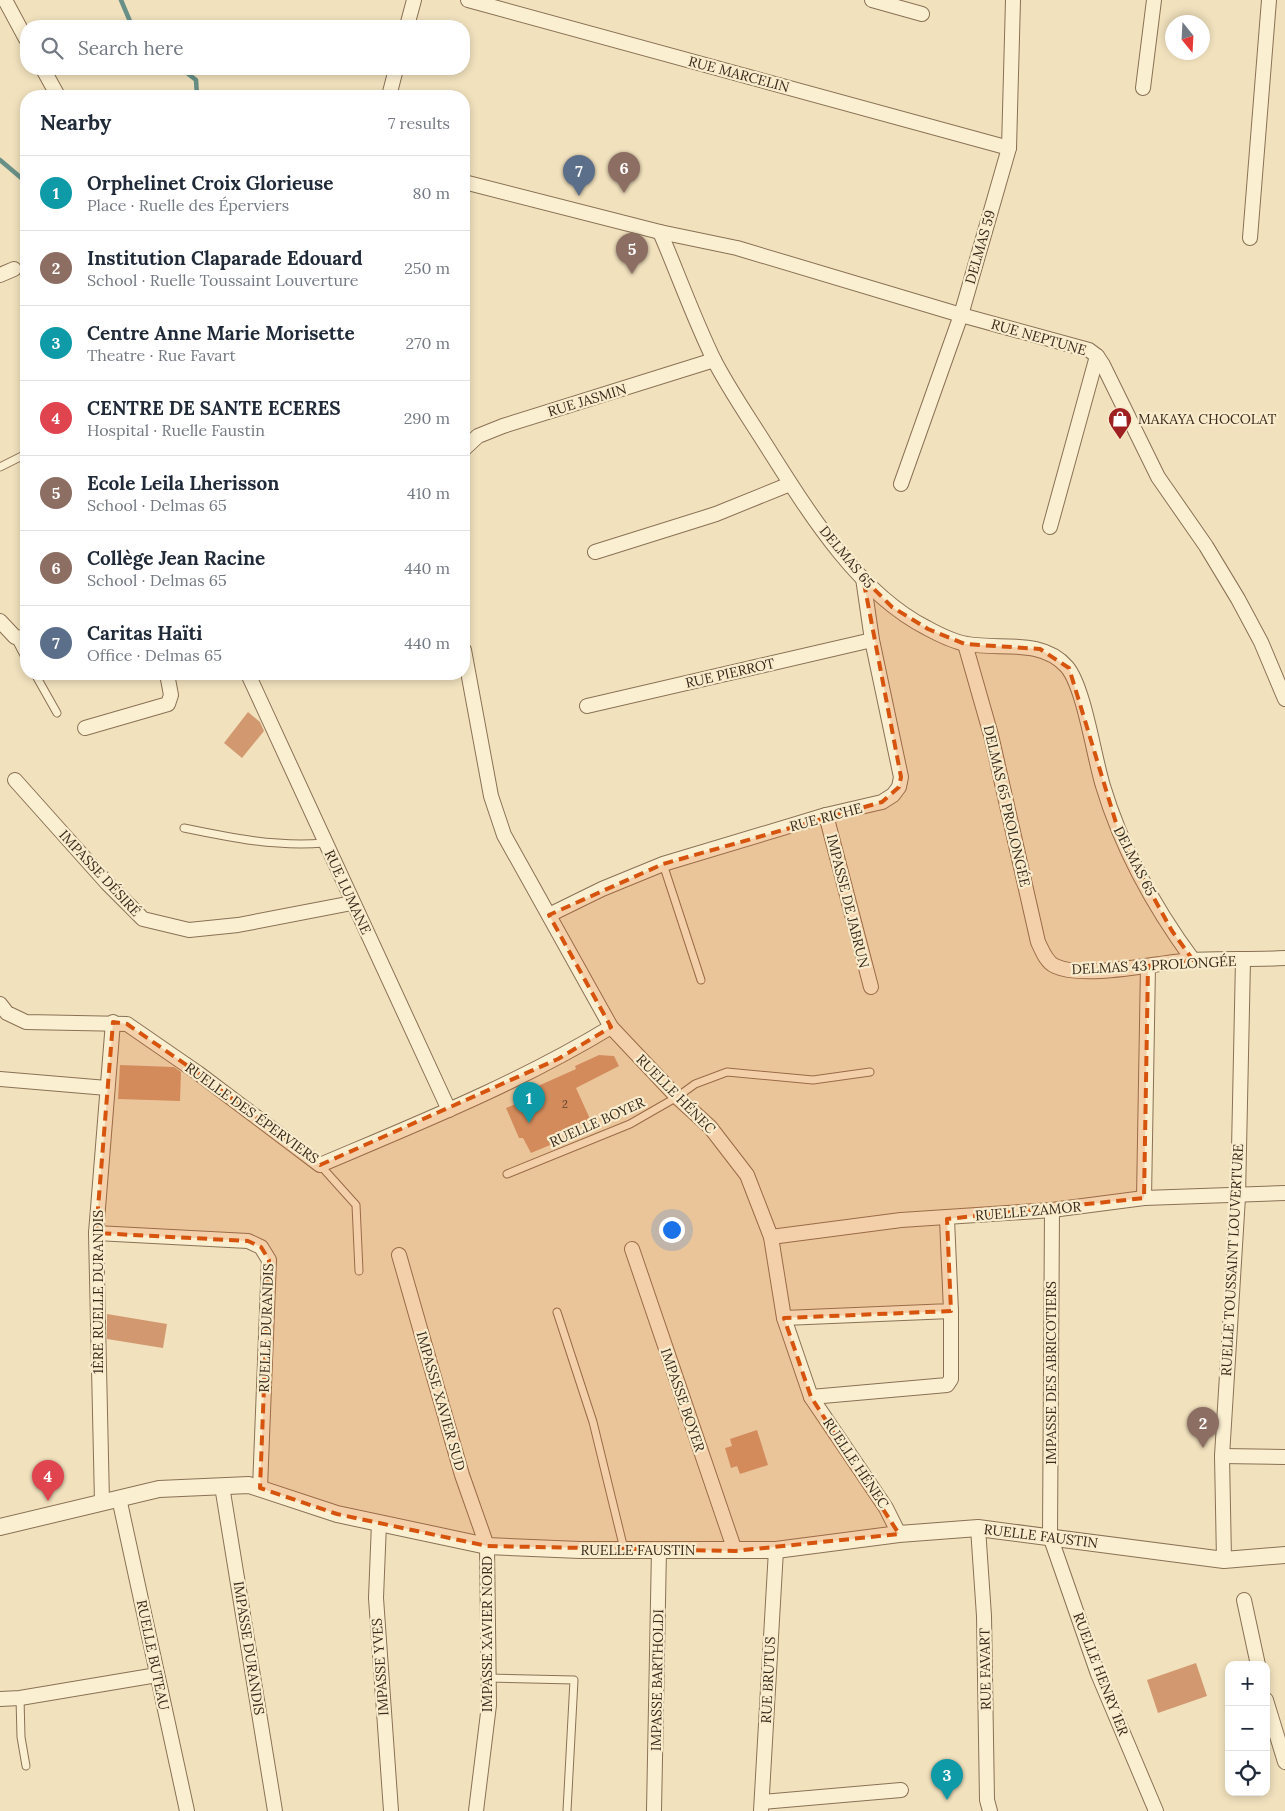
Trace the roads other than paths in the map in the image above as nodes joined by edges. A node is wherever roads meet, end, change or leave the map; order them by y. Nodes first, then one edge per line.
1 (4, 0) edge
2 (414, 0) edge
3 (468, 0) edge
4 (872, 0) edge
5 (1013, 0) edge
6 (1154, 0) edge
7 (1269, 0) edge
8 (922, 14) dead end
9 (409, 20) edge
10 (20, 28) edge
11 (46, 75) edge
12 (394, 75) edge
13 (1142, 88) dead end
14 (55, 90) edge
15 (390, 90) edge
16 (1009, 148) junction
17 (470, 184) edge
18 (660, 232) junction
19 (1250, 238) dead end
20 (14, 269) dead end
21 (0, 275) edge
22 (961, 315) junction
23 (1097, 356) junction
24 (714, 360) junction
25 (470, 443) edge
26 (20, 457) edge
27 (0, 467) edge
28 (790, 484) junction
29 (901, 484) dead end
30 (1050, 527) dead end
31 (595, 552) dead end
32 (863, 578) junction
33 (0, 621) edge
34 (20, 637) edge
35 (872, 640) junction
36 (966, 644) junction
37 (38, 680) edge
38 (168, 680) edge
39 (251, 680) edge
40 (469, 680) edge
41 (1285, 699) edge
42 (588, 706) dead end
43 (57, 713) dead end
44 (85, 728) dead end
45 (15, 780) dead end
46 (826, 815) junction
47 (184, 828) dead end
48 (324, 843) junction
49 (663, 864) junction
50 (352, 903) junction
51 (550, 915) junction
52 (1285, 958) edge
53 (1193, 960) junction
54 (1242, 960) junction
55 (1053, 965) joint
56 (1148, 966) junction
57 (701, 980) dead end
58 (871, 987) dead end
59 (0, 1004) edge
60 (113, 1022) junction
61 (611, 1027) junction
62 (870, 1072) dead end
63 (0, 1079) edge
64 (107, 1088) junction
65 (677, 1097) junction
66 (450, 1110) junction
67 (320, 1165) junction
68 (507, 1174) dead end
69 (1285, 1193) edge
70 (1238, 1196) junction
71 (1144, 1198) junction
72 (1052, 1210) junction
73 (947, 1218) junction
74 (96, 1233) junction
75 (771, 1237) junction
76 (632, 1249) dead end
77 (399, 1255) dead end
78 (358, 1271) dead end
79 (951, 1311) junction
80 (557, 1312) dead end
81 (784, 1318) junction
82 (811, 1397) junction
83 (1222, 1456) junction
84 (1285, 1457) edge
85 (222, 1486) junction
86 (260, 1488) junction
87 (119, 1498) junction
88 (102, 1502) junction
89 (379, 1523) junction
90 (0, 1527) edge
91 (978, 1528) junction
92 (899, 1534) junction
93 (1050, 1536) junction
94 (487, 1546) junction
95 (624, 1549) junction
96 (659, 1549) junction
97 (776, 1550) junction
98 (735, 1551) junction
99 (1285, 1555) edge
100 (1224, 1560) junction
101 (1244, 1600) dead end
102 (1257, 1661) edge
103 (157, 1675) junction
104 (488, 1678) junction
105 (20, 1698) junction
106 (0, 1699) edge
107 (1268, 1706) edge
108 (1285, 1762) edge
109 (26, 1766) dead end
110 (901, 1790) dead end
111 (761, 1806) edge
112 (187, 1811) edge
113 (275, 1811) edge
114 (391, 1811) edge
115 (476, 1811) edge
116 (567, 1811) edge
117 (654, 1811) edge
118 (990, 1811) edge
119 (1156, 1811) edge

1 - 10 street
2 - 9 street
3 - 16 street, RUE MARCELIN
4 - 8 street
5 - 16 street, DELMAS 59
6 - 13 street
7 - 19 street
11 - 14 street
12 - 15 street
16 - 22 street, DELMAS 59
17 - 18 street
18 - 22 street, RUE NEPTUNE
18 - 24 street, DELMAS 65
20 - 21 street
22 - 23 street, RUE NEPTUNE
22 - 29 street, DELMAS 59
23 - 30 street
23 - 41 street, RUE NEPTUNE
24 - 25 street, RUE JASMIN
24 - 28 street, DELMAS 65
26 - 27 lane
28 - 31 street
28 - 32 street, DELMAS 65
32 - 35 street, RUE RICHE
32 - 36 street, DELMAS 65
33 - 34 street
35 - 42 street, RUE PIERROT
35 - 46 street, RUE RICHE
36 - 53 street, DELMAS 65
36 - 55 street, DELMAS 65 PROLONGÉE
37 - 43 lane
38 - 44 street
39 - 48 street, RUE LUMANE
40 - 51 street, RUELLE HÉNEC
45 - 50 street, IMPASSE DÉSIRÉ
46 - 49 street, RUE RICHE
46 - 58 street, IMPASSE DE JABRUN
47 - 48 lane
48 - 50 street, RUE LUMANE
49 - 51 street, RUE RICHE
49 - 57 lane
50 - 66 street, RUE LUMANE
51 - 61 street, RUELLE HÉNEC
52 - 54 street, DELMAS 43 PROLONGÉE
53 - 54 street, DELMAS 43 PROLONGÉE
53 - 56 street, DELMAS 43 PROLONGÉE
54 - 70 street, RUELLE TOUSSAINT LOUVERTURE
55 - 56 street, DELMAS 43 PROLONGÉE
56 - 71 street
59 - 60 street, RUELLE DES ÉPERVIERS
60 - 64 street, 1ÈRE RUELLE DURANDIS
60 - 67 street, RUELLE DES ÉPERVIERS
61 - 65 street, RUELLE HÉNEC
61 - 66 street, RUELLE DES ÉPERVIERS
62 - 65 lane, RUELLE BOYER
63 - 64 street
64 - 74 street, 1ÈRE RUELLE DURANDIS
65 - 68 lane, RUELLE BOYER
65 - 75 street, RUELLE HÉNEC
66 - 67 street, RUELLE DES ÉPERVIERS
67 - 78 lane
69 - 70 street, RUELLE ZAMOR
70 - 71 street, RUELLE ZAMOR
70 - 83 street, RUELLE TOUSSAINT LOUVERTURE
71 - 72 street, RUELLE ZAMOR
72 - 73 street, RUELLE ZAMOR
72 - 93 street, IMPASSE DES ABRICOTIERS
73 - 75 street, RUELLE ZAMOR
73 - 79 street
74 - 86 street, RUELLE DURANDIS
74 - 88 street, 1ÈRE RUELLE DURANDIS
75 - 81 street, RUELLE HÉNEC
76 - 98 street, IMPASSE BOYER
77 - 94 street, IMPASSE XAVIER SUD
79 - 81 street
79 - 82 street
80 - 95 lane
81 - 82 street, RUELLE HÉNEC
82 - 92 street, RUELLE HÉNEC
83 - 84 street
83 - 100 street, RUELLE TOUSSAINT LOUVERTURE
85 - 86 street, RUELLE FAUSTIN
85 - 87 street, RUELLE FAUSTIN
85 - 113 street, IMPASSE DURANDIS
86 - 89 street, RUELLE FAUSTIN
87 - 88 street, RUELLE FAUSTIN
87 - 103 street, RUELLE BUTEAU
88 - 90 street, RUELLE FAUSTIN
89 - 94 street, RUELLE FAUSTIN
89 - 114 street, IMPASSE YVES
91 - 92 street, RUELLE FAUSTIN
91 - 93 street, RUELLE FAUSTIN
91 - 118 street, RUE FAVART
92 - 97 street, RUELLE FAUSTIN
93 - 100 street, RUELLE FAUSTIN
93 - 119 street, RUELLE HENRY 1ER
94 - 95 street, RUELLE FAUSTIN
94 - 104 street, IMPASSE XAVIER NORD
95 - 96 street, RUELLE FAUSTIN
96 - 98 street, RUELLE FAUSTIN
96 - 117 street, IMPASSE BARTHOLDI
97 - 98 street, RUELLE FAUSTIN
97 - 111 street, RUE BRUTUS
99 - 100 street, RUELLE FAUSTIN
101 - 102 street
103 - 105 street
103 - 112 street, RUELLE BUTEAU
104 - 115 street, IMPASSE XAVIER NORD
104 - 116 lane
105 - 106 street
105 - 109 lane
107 - 108 street
110 - 111 street

